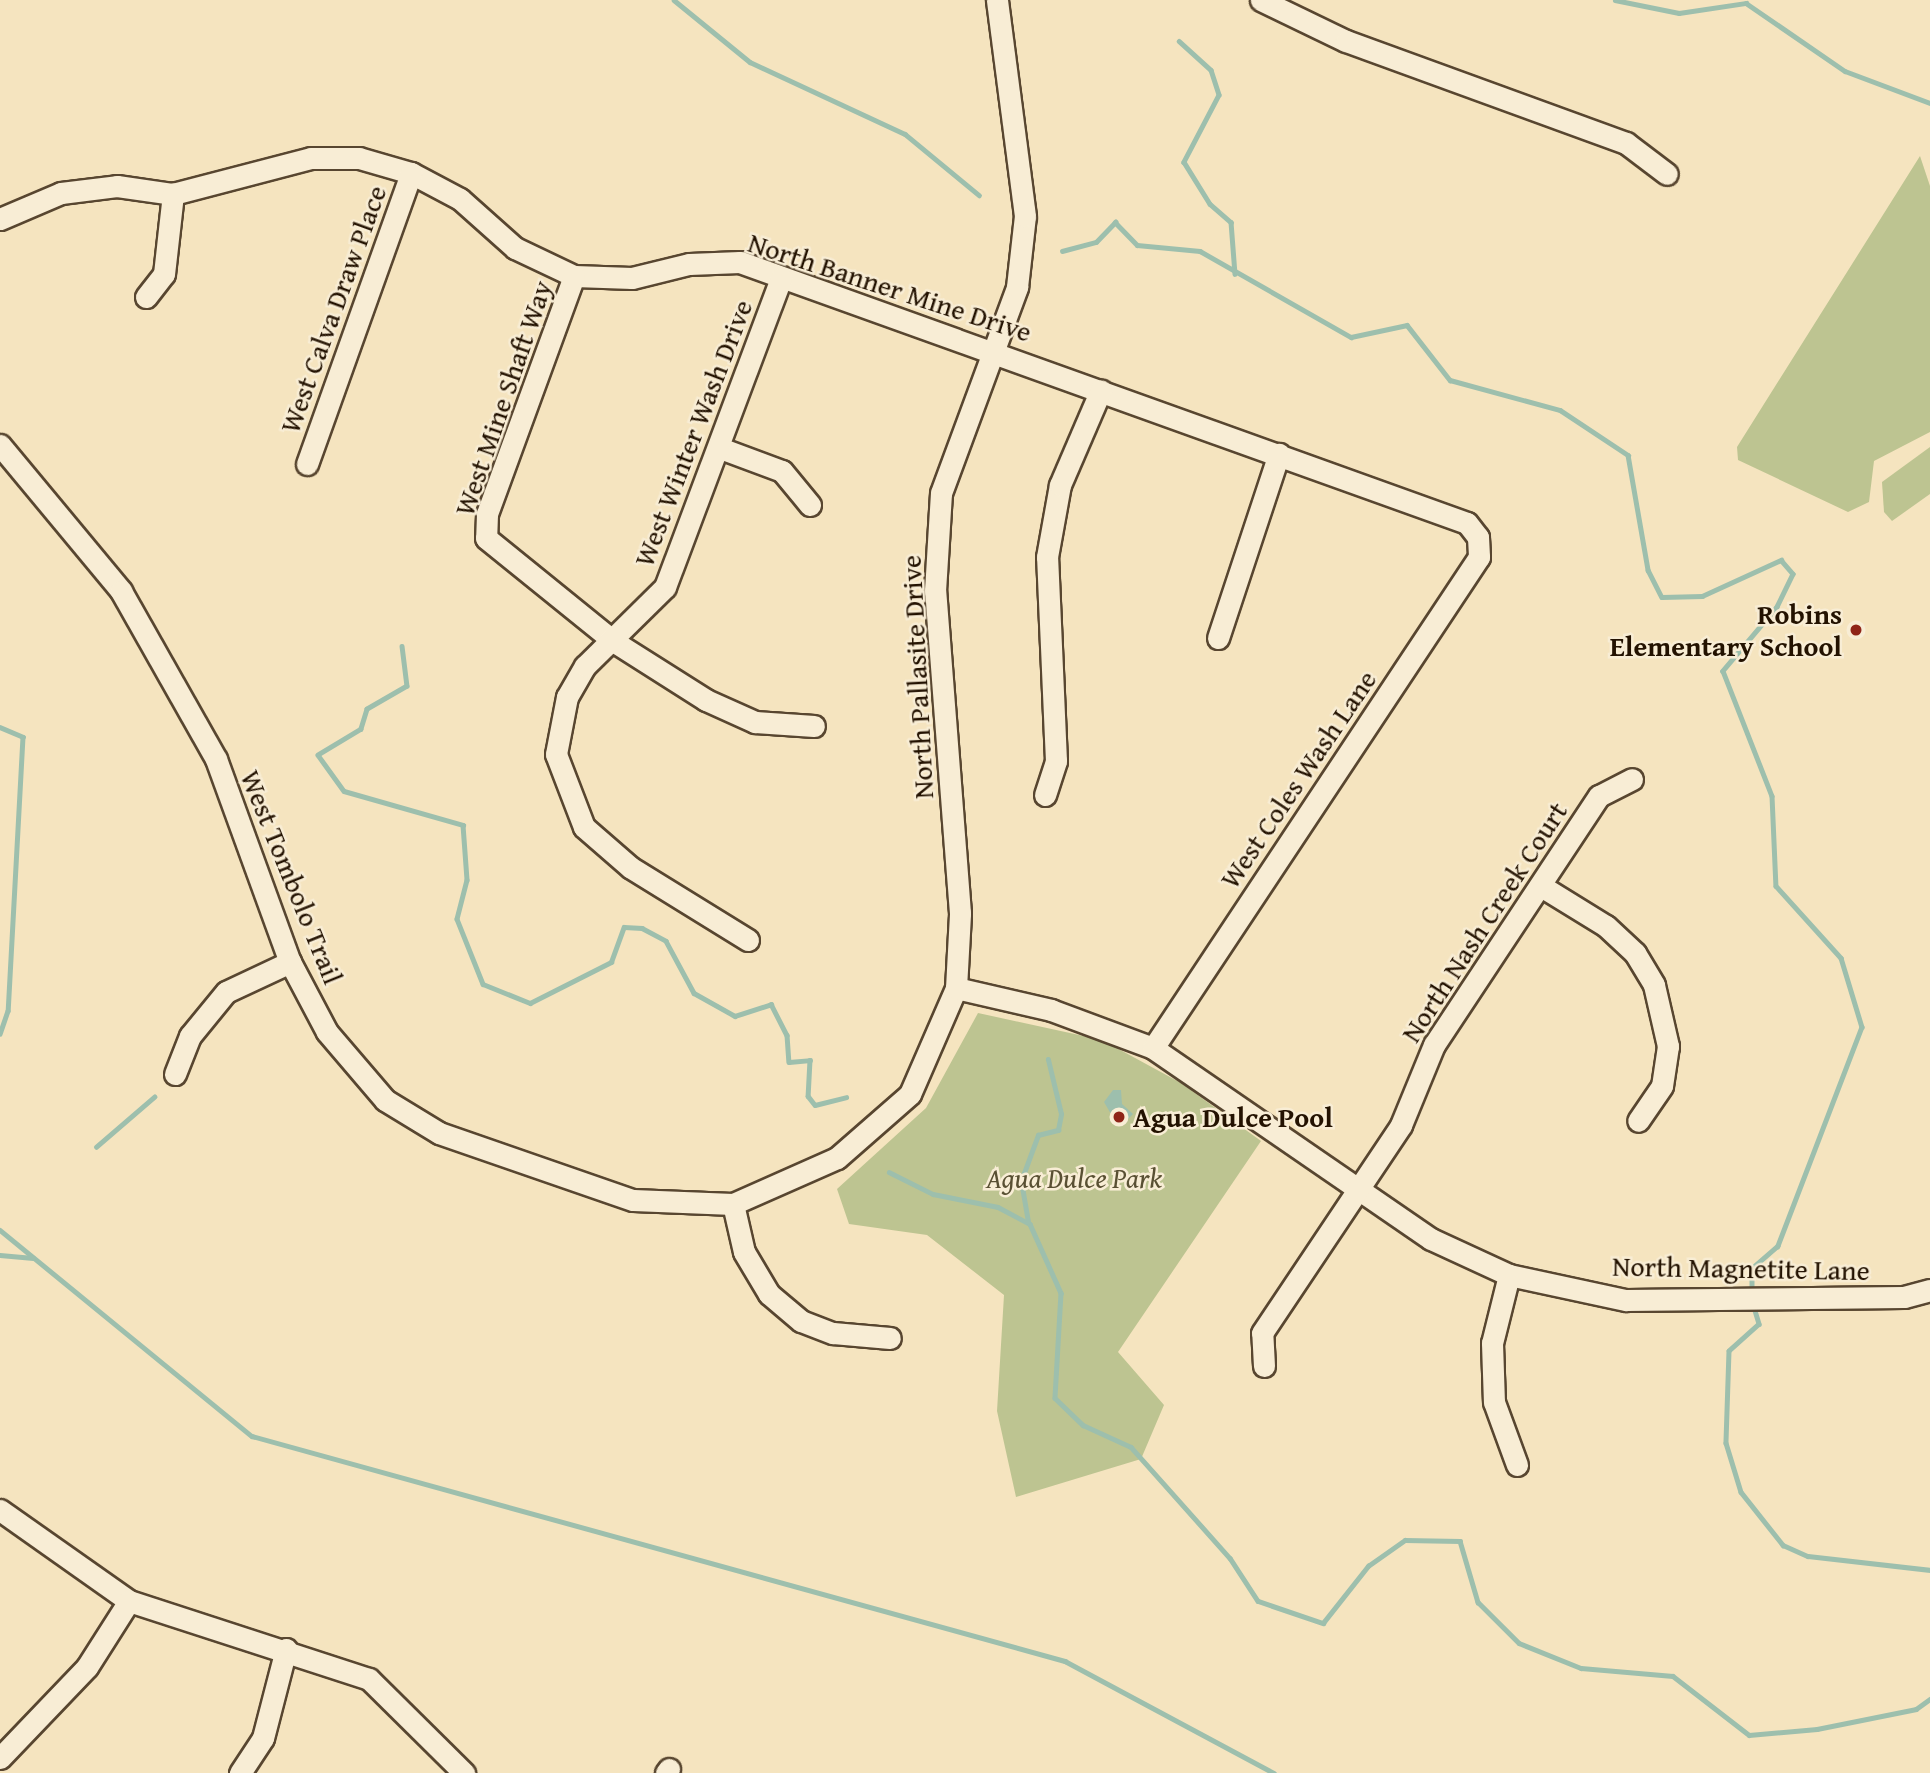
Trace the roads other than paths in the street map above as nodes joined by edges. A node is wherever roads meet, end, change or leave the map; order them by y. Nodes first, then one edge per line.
1 (997, 0) edge
2 (1261, 0) edge
3 (411, 173) junction
4 (1667, 174) dead end
5 (173, 194) junction
6 (0, 219) edge
7 (574, 276) junction
8 (781, 278) junction
9 (146, 297) dead end
10 (994, 350) junction
11 (1101, 390) junction
12 (0, 445) edge
13 (720, 448) junction
14 (1279, 454) junction
15 (307, 464) dead end
16 (810, 505) dead end
17 (1484, 535) joint
18 (1218, 638) dead end
19 (613, 641) junction
20 (814, 726) dead end
21 (1632, 779) dead end
22 (1045, 795) dead end
23 (1541, 886) junction
24 (748, 940) dead end
25 (290, 961) junction
26 (957, 988) junction
27 (1153, 1048) junction
28 (175, 1074) dead end
29 (1638, 1121) dead end
30 (1360, 1188) junction
31 (733, 1204) junction
32 (1509, 1275) junction
33 (1930, 1290) edge
34 (890, 1338) dead end
35 (1264, 1366) dead end
36 (1517, 1465) dead end
37 (0, 1510) edge
38 (130, 1601) junction
39 (286, 1649) junction
40 (0, 1758) edge
41 (240, 1773) edge
42 (464, 1773) edge

1 - 10 street, North Pallasite Drive
2 - 4 street
3 - 5 street, North Banner Mine Drive
3 - 7 street, North Banner Mine Drive
3 - 15 street, West Calva Draw Place
5 - 6 street, North Banner Mine Drive
5 - 9 street
7 - 8 street, North Banner Mine Drive
7 - 19 street, West Mine Shaft Way
8 - 10 street, North Banner Mine Drive
8 - 13 street, West Winter Wash Drive
10 - 11 street, North Banner Mine Drive
10 - 26 street, North Pallasite Drive
11 - 14 street, North Banner Mine Drive
11 - 22 street
12 - 25 street, West Tombolo Trail
13 - 16 street
13 - 19 street, West Winter Wash Drive
14 - 17 street, North Banner Mine Drive
14 - 18 street
17 - 27 street, West Coles Wash Lane
19 - 20 street
19 - 24 street, West Winter Wash Drive
21 - 23 street, North Nash Creek Court
23 - 29 street
23 - 30 street, North Nash Creek Court
25 - 28 street
25 - 31 street, West Tombolo Trail
26 - 27 street, North Magnetite Lane
26 - 31 street, West Tombolo Trail
27 - 30 street, North Magnetite Lane
30 - 32 street, North Magnetite Lane
30 - 35 street, North Nash Creek Court
31 - 34 street
32 - 33 street, North Magnetite Lane
32 - 36 street
37 - 38 street
38 - 39 street
38 - 40 street
39 - 41 street
39 - 42 street

